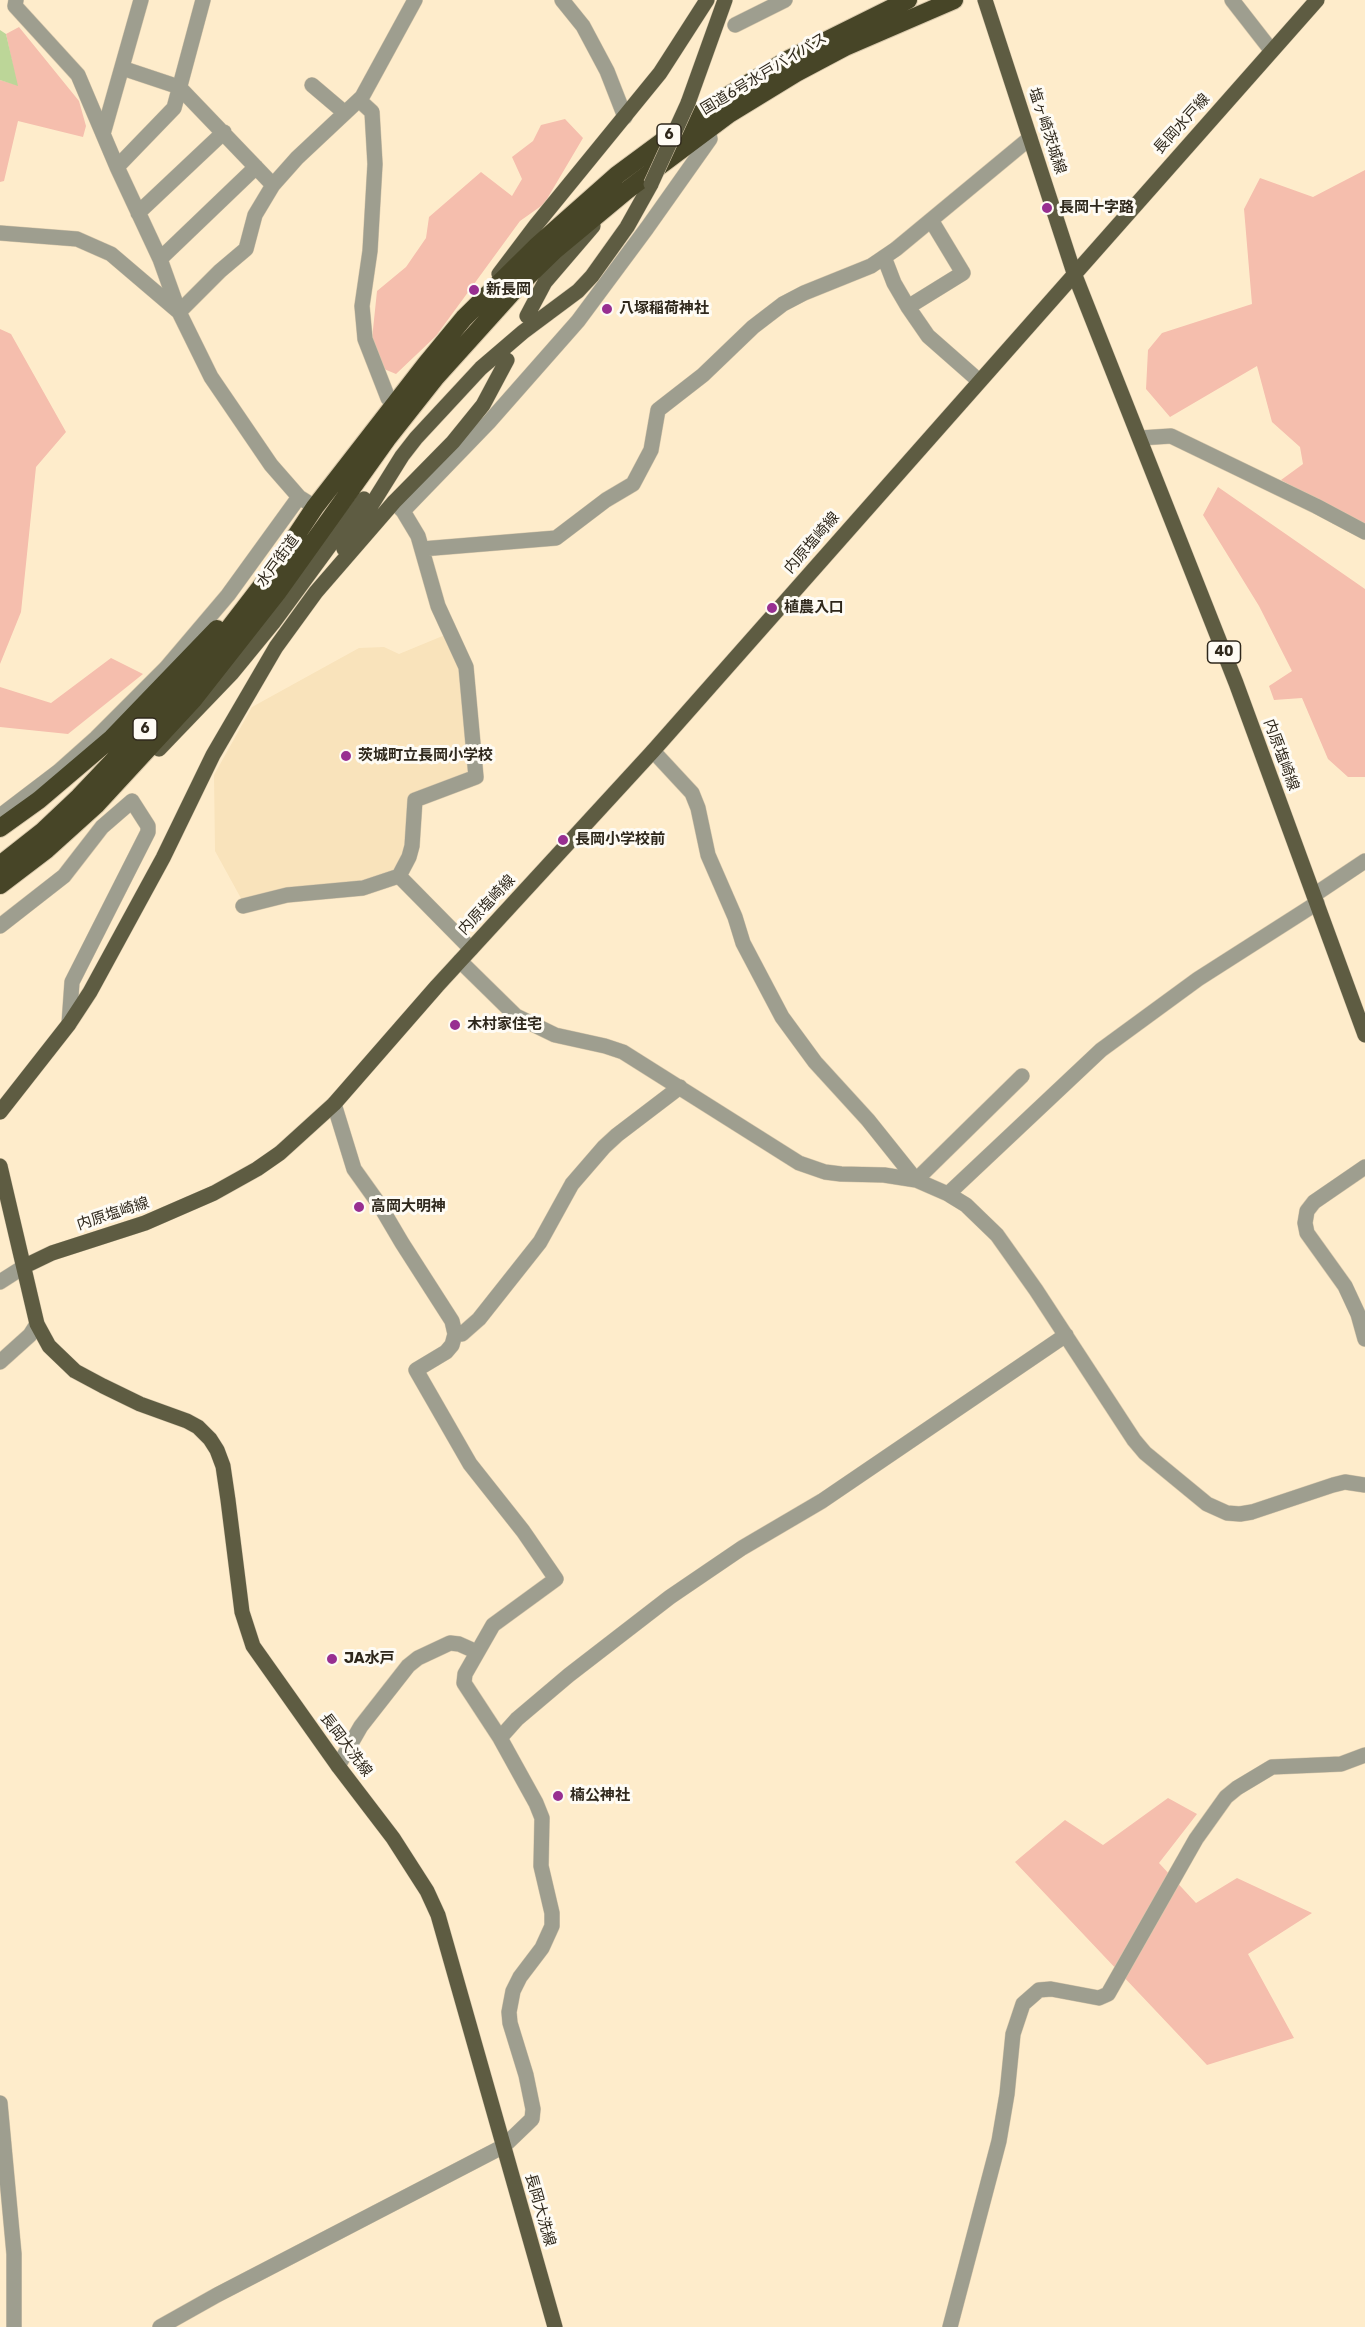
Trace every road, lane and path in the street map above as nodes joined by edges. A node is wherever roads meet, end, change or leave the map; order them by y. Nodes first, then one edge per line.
1 (16, 0) edge
2 (141, 0) edge
3 (203, 0) edge
4 (415, 0) edge
5 (562, 0) edge
6 (707, 0) edge
7 (725, 0) edge
8 (785, 0) edge
9 (908, 0) edge
10 (954, 0) edge
11 (985, 0) edge
12 (1232, 0) edge
13 (1317, 0) edge
14 (735, 26) dead end
15 (1270, 50) junction
16 (122, 68) junction
17 (312, 85) dead end
18 (179, 87) junction
19 (359, 100) junction
20 (345, 113) junction
21 (625, 117) junction
22 (708, 128) junction
23 (224, 132) junction
24 (103, 134) junction
25 (1030, 138) junction
26 (117, 167) junction
27 (256, 167) junction
28 (273, 185) junction
29 (626, 191) junction
30 (138, 213) junction
31 (932, 220) junction
32 (0, 233) edge
33 (884, 257) junction
34 (160, 259) junction
35 (1074, 273) junction
36 (908, 307) junction
37 (179, 312) junction
38 (527, 316) dead end
39 (471, 324) junction
40 (507, 360) dead end
41 (978, 380) junction
42 (393, 405) junction
43 (1140, 438) junction
44 (402, 456) junction
45 (299, 497) junction
46 (399, 506) junction
47 (315, 507) junction
48 (1365, 532) edge
49 (422, 549) junction
50 (270, 575) junction
51 (316, 592) junction
52 (653, 751) junction
53 (96, 804) junction
54 (0, 816) edge
55 (0, 828) edge
56 (1365, 861) edge
57 (0, 865) edge
58 (399, 876) junction
59 (0, 885) edge
60 (1316, 899) junction
61 (243, 906) dead end
62 (0, 927) edge
63 (471, 949) junction
64 (460, 961) junction
65 (69, 1024) junction
66 (1365, 1035) edge
67 (1022, 1076) dead end
68 (680, 1087) junction
69 (334, 1104) junction
70 (0, 1112) edge
71 (0, 1166) edge
72 (1365, 1167) edge
73 (916, 1180) junction
74 (948, 1194) junction
75 (25, 1266) junction
76 (0, 1282) edge
77 (37, 1324) junction
78 (455, 1334) junction
79 (1066, 1335) junction
80 (1365, 1339) edge
81 (0, 1362) edge
82 (1365, 1485) edge
83 (477, 1652) junction
84 (500, 1738) junction
85 (1365, 1755) edge
86 (338, 1766) junction
87 (0, 2103) edge
88 (504, 2146) junction
89 (14, 2327) edge
90 (160, 2327) edge
91 (555, 2327) edge
92 (950, 2327) edge

1 - 24 street
2 - 16 street
3 - 18 street
4 - 19 street
5 - 21 street
6 - 21 main road
7 - 44 main road, bridge
8 - 14 street
9 - 39 highway, 国道6号水戸バイパス / 6
10 - 22 highway, 国道6号水戸バイパス / 6
11 - 25 main road, 塩ヶ崎茨城線
12 - 15 street
13 - 15 main road, 長岡水戸線
15 - 35 main road, 長岡水戸線
16 - 18 street
16 - 24 street
17 - 20 street
18 - 23 street
18 - 26 street
19 - 20 street
19 - 42 street
20 - 28 street
21 - 39 main road
22 - 29 highway, 国道6号水戸バイパス / 6
22 - 46 street
23 - 27 street
23 - 30 street
24 - 26 street
25 - 31 street
25 - 35 main road, 塩ヶ崎茨城線
26 - 30 street
27 - 28 street
27 - 34 street
28 - 37 street
29 - 38 main road
29 - 39 highway, 国道6号水戸バイパス / 6
30 - 34 street
31 - 33 street
31 - 36 street
32 - 37 street
33 - 36 street
33 - 49 street
34 - 37 street
35 - 41 main road, 内原塩崎線
35 - 43 main road, 内原塩崎線 / 40
36 - 41 street
37 - 45 street
39 - 42 highway, 水戸街道 / 6
39 - 53 highway, 水戸街道 / 6
40 - 46 main road
41 - 52 main road, 内原塩崎線
42 - 47 highway, 水戸街道 / 6
43 - 48 street
43 - 60 main road, 内原塩崎線 / 40
44 - 51 main road
44 - 53 main road
45 - 47 street
45 - 54 street
46 - 49 street
46 - 51 main road
47 - 50 highway, 水戸街道 / 6
49 - 58 street
50 - 55 highway
50 - 57 highway, 6
51 - 65 main road
52 - 63 main road, 内原塩崎線
52 - 73 street
53 - 59 highway, 6
56 - 60 street
58 - 61 street
58 - 63 street
60 - 66 main road, 内原塩崎線 / 40
60 - 74 street
62 - 65 street
63 - 64 main road, 内原塩崎線
64 - 68 street
64 - 69 main road, 内原塩崎線
65 - 70 main road
67 - 73 street
68 - 73 street
68 - 78 street
69 - 75 main road, 内原塩崎線
69 - 78 street
71 - 75 main road
72 - 80 street
73 - 74 street
74 - 79 street
75 - 76 street
75 - 77 main road, 長岡大洗線
77 - 81 street
77 - 86 main road, 長岡大洗線
78 - 83 street
79 - 82 street
79 - 84 street
83 - 84 street
83 - 86 street
84 - 88 street
85 - 92 street
86 - 88 main road, 長岡大洗線
87 - 89 street
88 - 90 street
88 - 91 main road, 長岡大洗線

